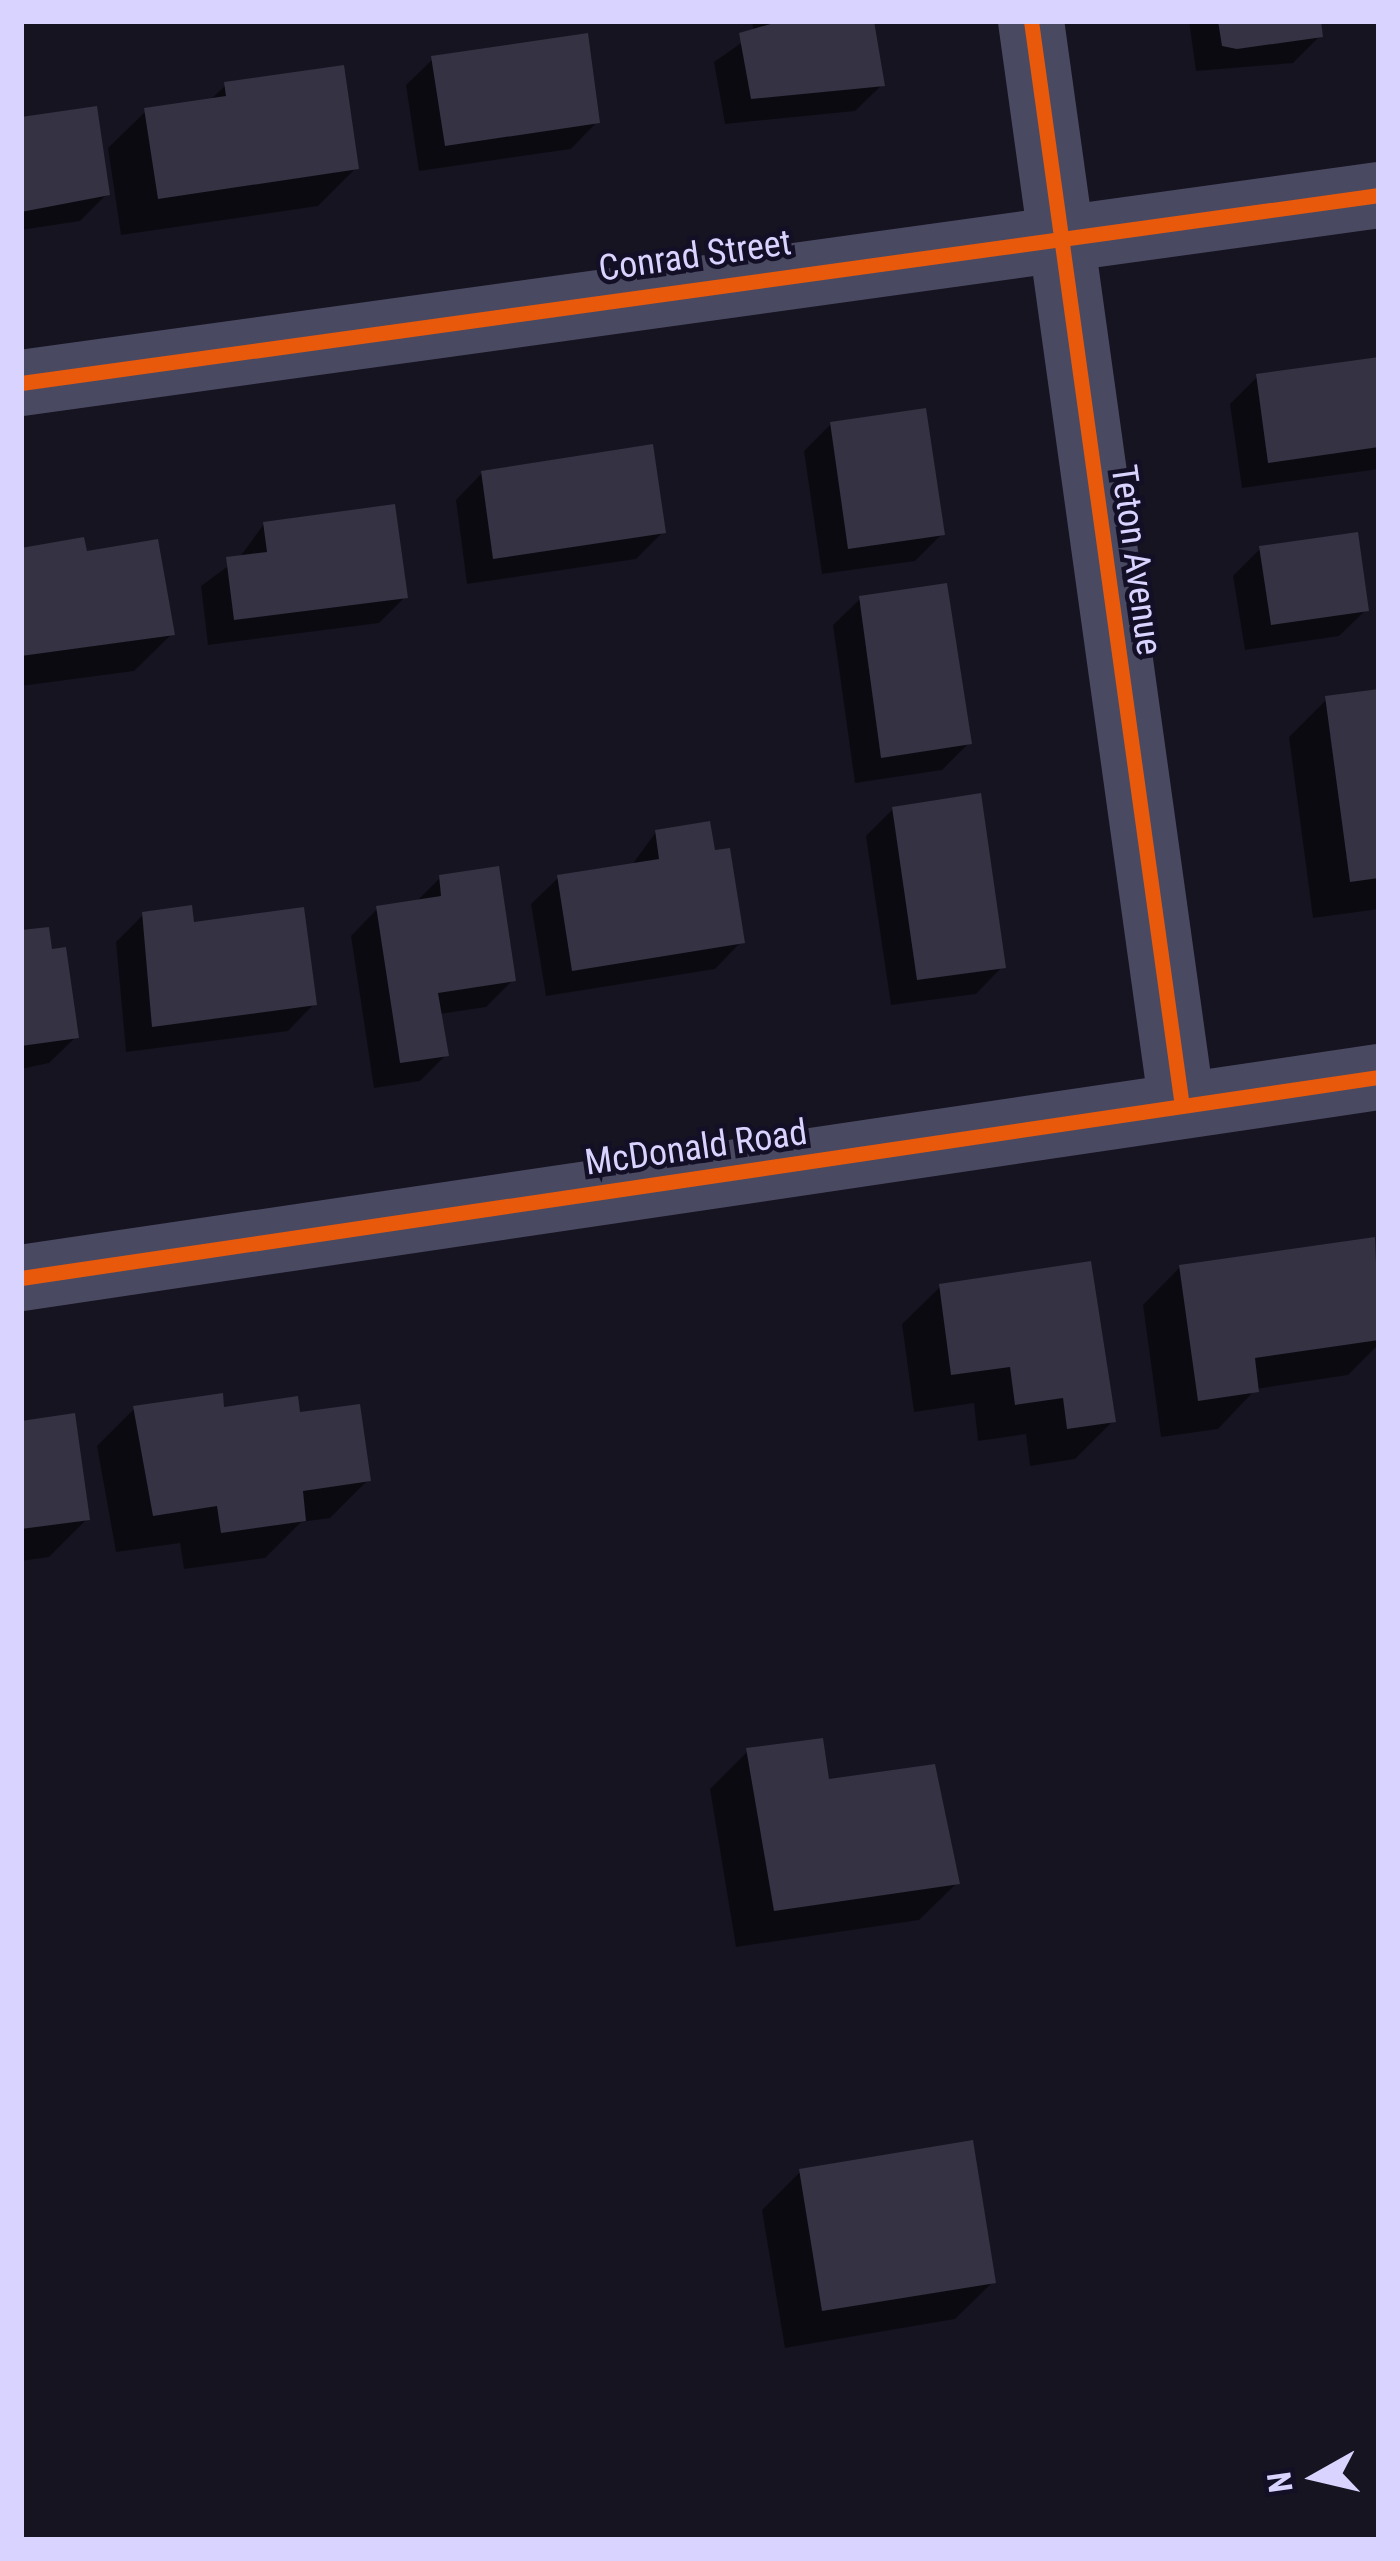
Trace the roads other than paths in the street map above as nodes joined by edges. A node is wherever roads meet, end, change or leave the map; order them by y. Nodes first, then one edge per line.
1 (1031, 21) edge
2 (1379, 196) edge
3 (1061, 234) junction
4 (21, 383) edge
5 (1379, 1077) edge
6 (1182, 1106) junction
7 (21, 1278) edge

1 - 3 street, Teton Avenue
2 - 3 street, Conrad Street
3 - 4 street, Conrad Street
3 - 6 street, Teton Avenue
5 - 6 street, McDonald Road
6 - 7 street, McDonald Road

